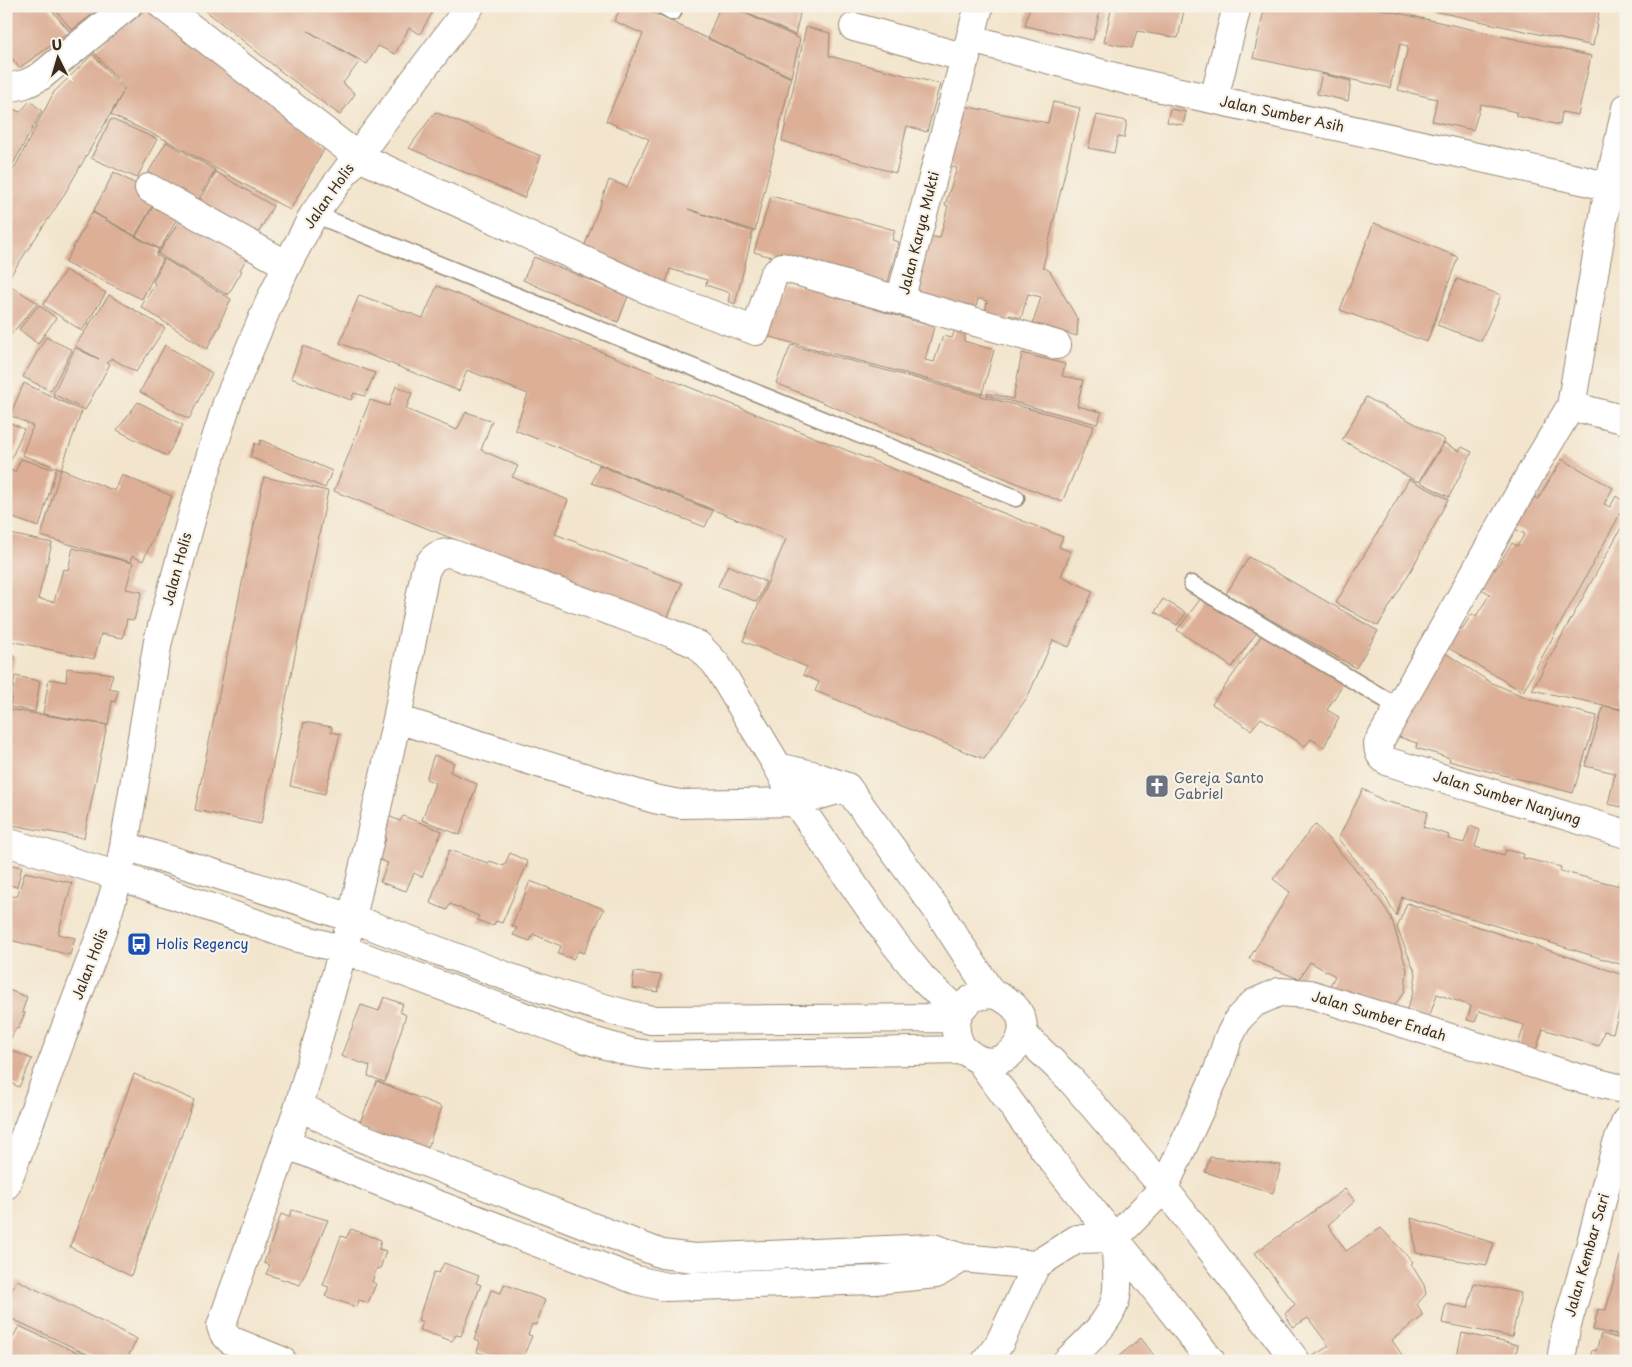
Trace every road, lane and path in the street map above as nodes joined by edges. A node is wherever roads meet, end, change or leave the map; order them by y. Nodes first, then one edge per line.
1 (127, 6) edge
2 (163, 6) edge
3 (470, 6) edge
4 (979, 6) edge
5 (1237, 6) edge
6 (854, 27) dead end
7 (969, 48) junction
8 (6, 87) edge
9 (1214, 99) junction
10 (1626, 108) edge
11 (357, 156) junction
12 (149, 188) dead end
13 (1617, 190) edge
14 (314, 214) junction
15 (287, 265) junction
16 (900, 300) junction
17 (1057, 345) dead end
18 (1571, 406) junction
19 (1626, 420) edge
20 (1016, 498) dead end
21 (1192, 584) dead end
22 (1398, 707) junction
23 (397, 719) junction
24 (778, 767) junction
25 (847, 787) junction
26 (796, 802) junction
27 (1626, 834) edge
28 (6, 842) edge
29 (125, 846) junction
30 (119, 876) junction
31 (352, 918) junction
32 (342, 950) junction
33 (992, 994) junction
34 (957, 1015) junction
35 (1023, 1034) junction
36 (971, 1055) junction
37 (1626, 1090) edge
38 (299, 1106) junction
39 (1626, 1121) edge
40 (286, 1144) junction
41 (395, 1151) junction
42 (383, 1183) junction
43 (6, 1185) edge
44 (1164, 1188) junction
45 (1115, 1238) junction
46 (694, 1258) junction
47 (962, 1258) junction
48 (1036, 1265) junction
49 (693, 1287) junction
50 (282, 1361) edge
51 (986, 1361) edge
52 (1067, 1361) edge
53 (1211, 1361) edge
54 (1296, 1361) edge
55 (1561, 1361) edge

1 - 8 street
2 - 11 street
3 - 11 street, Jalan Holis
4 - 7 street
5 - 9 street
6 - 7 street, Jalan Sumber Asih
7 - 9 street, Jalan Sumber Asih
7 - 16 street, Jalan Karya Mukti
9 - 13 street, Jalan Sumber Asih
10 - 13 street
11 - 14 street, Jalan Holis
11 - 16 street
12 - 15 street
13 - 18 street
14 - 15 street, Jalan Holis
14 - 20 lane
15 - 29 street, Jalan Holis
16 - 17 street, Jalan Karya Mukti
18 - 19 street
18 - 22 street
21 - 22 lane
22 - 27 street, Jalan Sumber Nanjung
23 - 24 street
23 - 26 street
23 - 31 street
24 - 25 street
24 - 26 street
25 - 26 street
25 - 33 street
26 - 34 street
28 - 30 street
29 - 30 street, Jalan Holis
29 - 31 street
30 - 32 street
30 - 43 street, Jalan Holis
31 - 32 street
31 - 34 street
32 - 36 street
32 - 38 street
33 - 34 street
33 - 35 street
34 - 36 street
35 - 36 street
35 - 44 street
36 - 45 street
37 - 44 street, Jalan Sumber Endah
38 - 40 street
38 - 41 street
39 - 55 street, Jalan Kembar Sari
40 - 42 street
40 - 50 street
41 - 42 street
41 - 46 street
42 - 49 street
44 - 45 street, Jalan Sumber Endah
44 - 54 street
45 - 48 street
45 - 52 street
45 - 53 street
46 - 47 street
46 - 49 street
47 - 48 street
47 - 49 street
48 - 51 street

